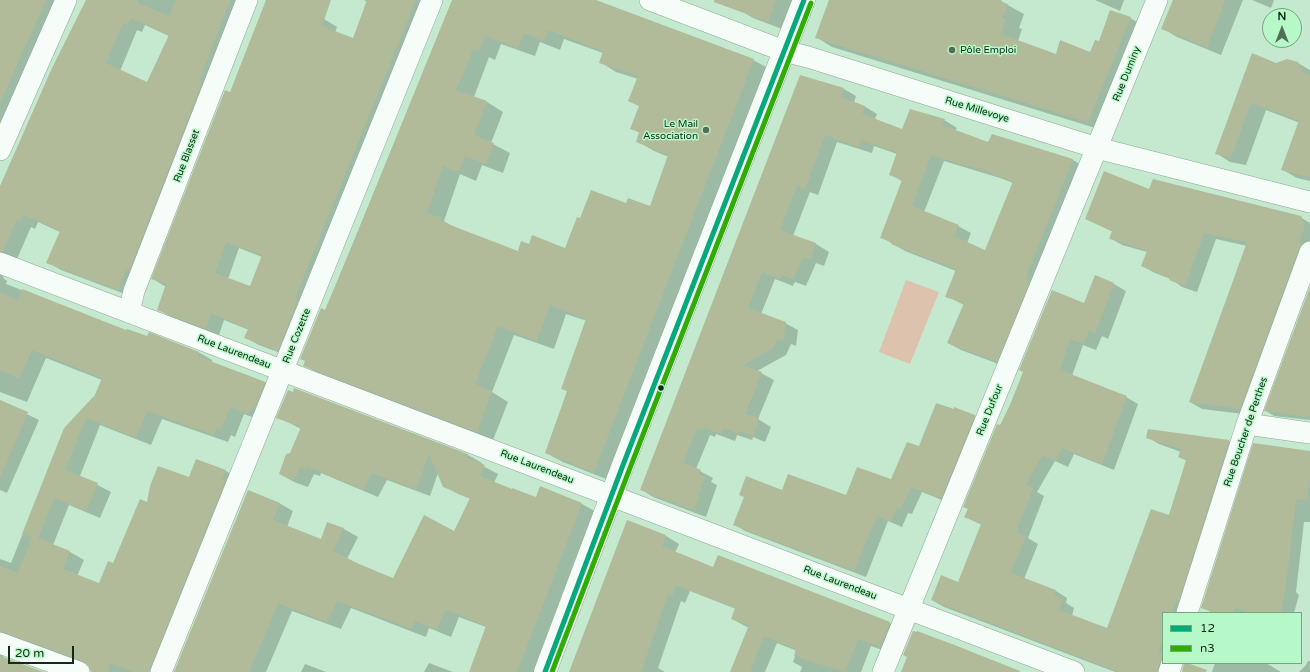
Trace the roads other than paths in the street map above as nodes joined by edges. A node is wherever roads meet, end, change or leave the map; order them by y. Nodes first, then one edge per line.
1 (66, 0) edge
2 (247, 0) edge
3 (432, 0) edge
4 (650, 0) edge
5 (804, 0) edge
6 (1157, 0) edge
7 (784, 50) junction
8 (1097, 148) junction
9 (0, 150) edge
10 (1310, 202) edge
11 (1310, 252) edge
12 (0, 263) edge
13 (129, 312) junction
14 (283, 371) junction
15 (1247, 424) junction
16 (1310, 432) edge
17 (611, 496) junction
18 (908, 609) junction
19 (1187, 612) edge
20 (0, 643) edge
21 (79, 672) edge
22 (162, 672) edge
23 (545, 672) edge
24 (883, 672) edge
25 (1074, 672) edge

1 - 9 street
2 - 13 street, Rue Blasset
3 - 14 street, Rue Cozette
4 - 7 street, Rue Millevoye
5 - 7 street
6 - 8 street, Rue Duminy
7 - 8 street, Rue Millevoye
7 - 17 street
8 - 10 street, Rue Millevoye
8 - 18 street, Rue Dufour
11 - 15 street, Rue Boucher de Perthes
12 - 13 street, Rue Laurendeau
13 - 14 street, Rue Laurendeau
14 - 17 street, Rue Laurendeau
14 - 22 street, Rue Cozette
15 - 16 street
15 - 19 street, Rue Boucher de Perthes
17 - 18 street, Rue Laurendeau
17 - 23 street
18 - 24 street, Rue Dufour
18 - 25 street, Rue Laurendeau
20 - 21 street

